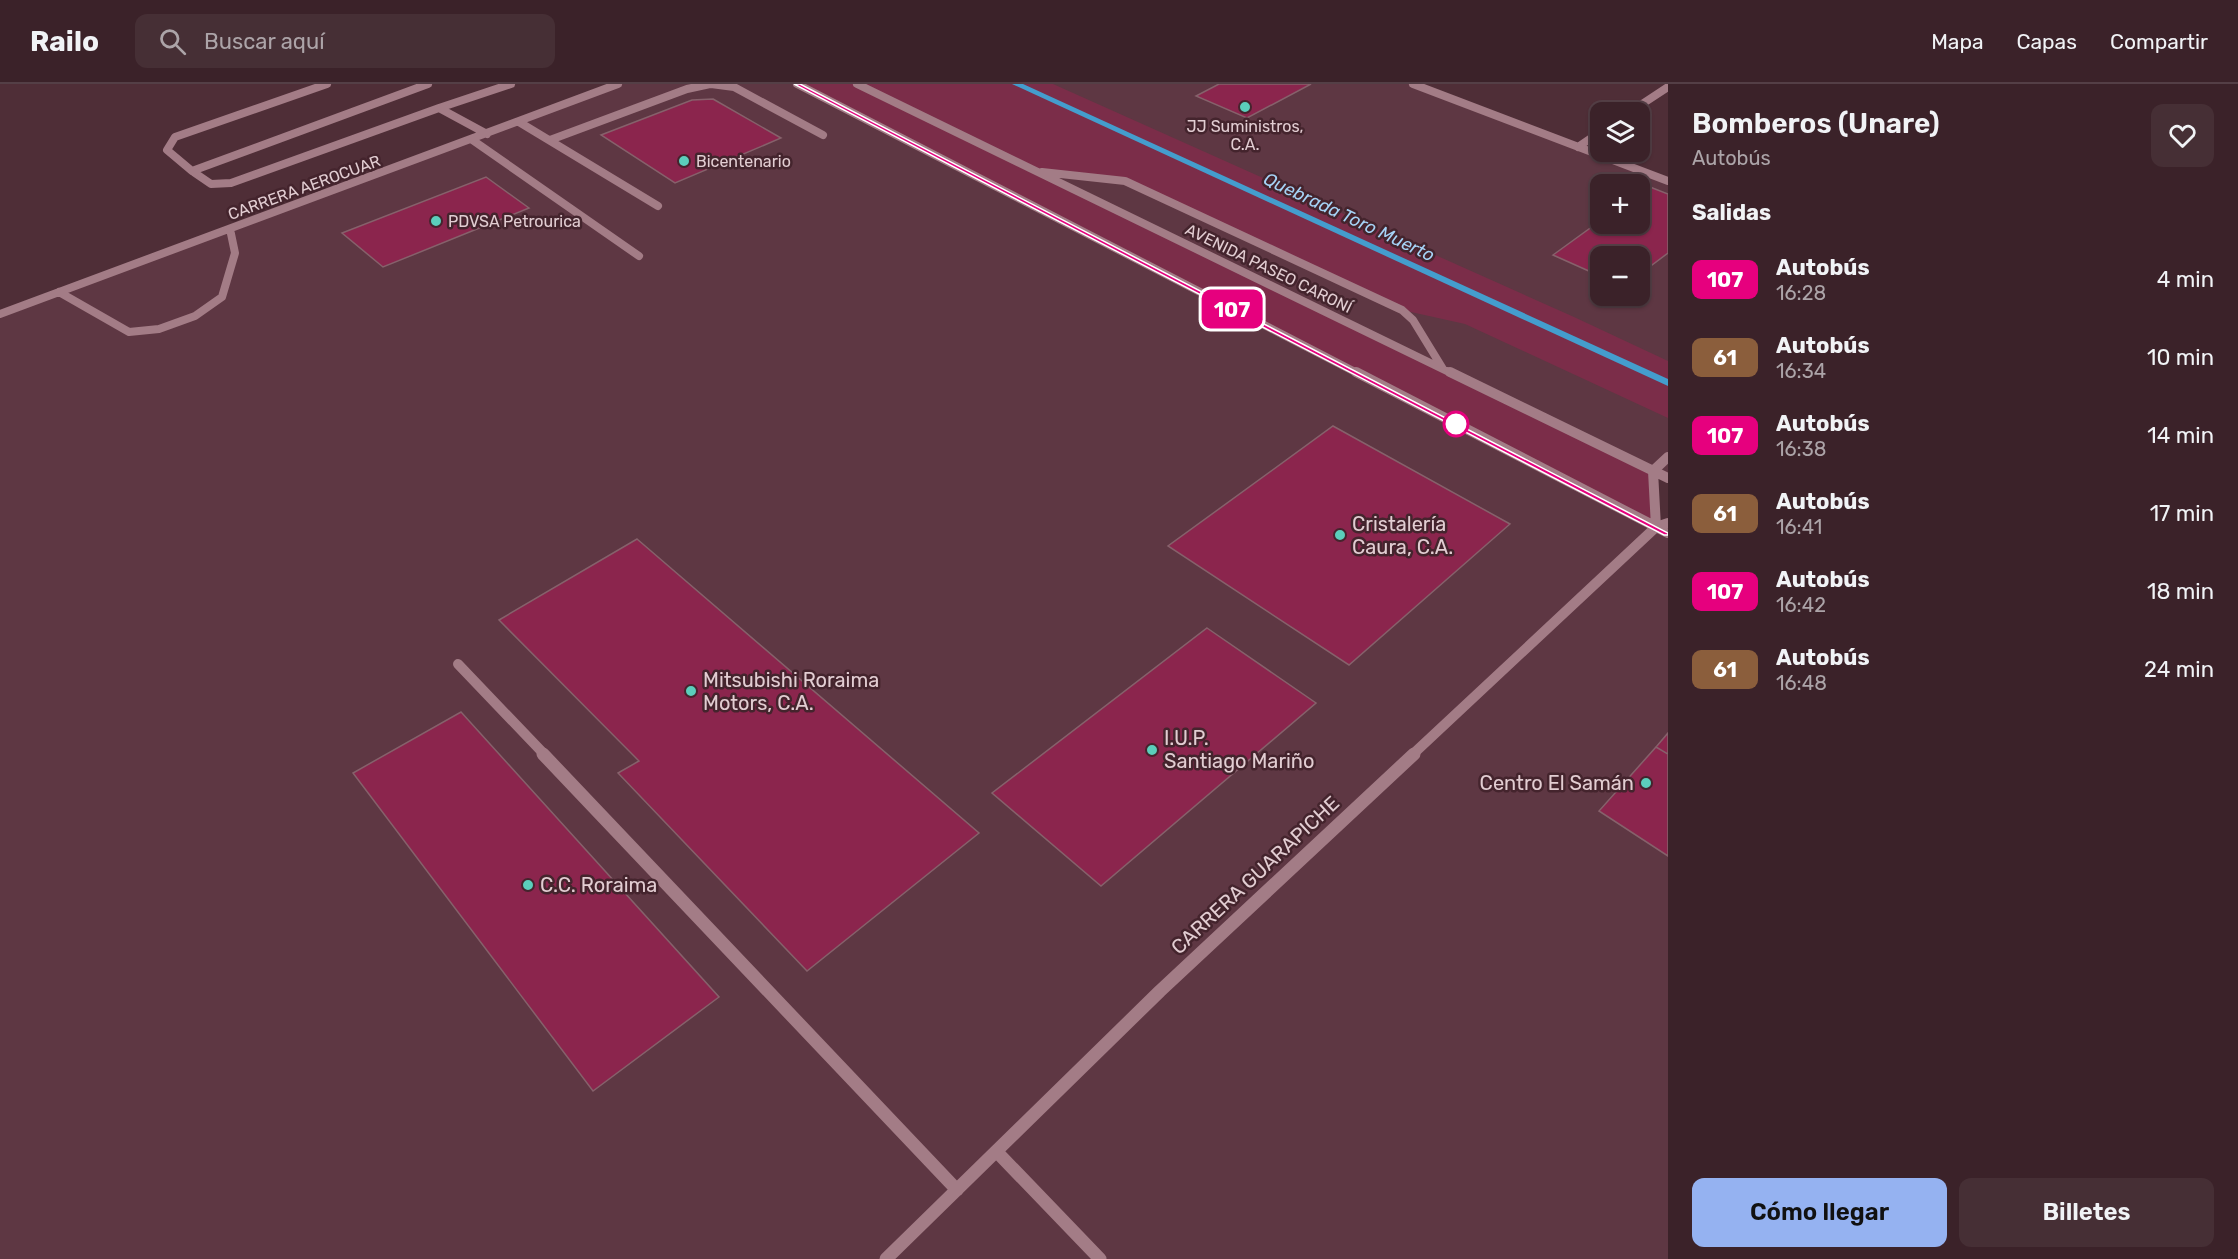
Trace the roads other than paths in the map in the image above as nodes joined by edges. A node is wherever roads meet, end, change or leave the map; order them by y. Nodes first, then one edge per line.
1 (327, 84) edge
2 (428, 84) edge
3 (511, 84) edge
4 (618, 84) edge
5 (711, 84) edge
6 (797, 84) edge
7 (857, 84) edge
8 (1413, 84) edge
9 (1668, 87) edge
10 (1645, 102) edge
11 (440, 108) junction
12 (519, 122) junction
13 (487, 134) junction
14 (824, 135) dead end
15 (1590, 139) edge
16 (471, 140) junction
17 (550, 140) junction
18 (1578, 147) junction
19 (192, 171) junction
20 (1035, 171) junction
21 (1668, 182) edge
22 (658, 206) dead end
23 (230, 229) junction
24 (639, 256) dead end
25 (59, 292) junction
26 (0, 314) edge
27 (1443, 369) junction
28 (1668, 457) edge
29 (1653, 471) junction
30 (1668, 478) edge
31 (1662, 525) edge
32 (1668, 533) edge
33 (458, 664) dead end
34 (997, 1152) junction
35 (957, 1190) junction
36 (886, 1259) edge
37 (1100, 1259) edge

1 - 19 street
2 - 19 street
3 - 11 street
4 - 12 street, CARRERA AEROCUAR
5 - 14 street
5 - 17 street
6 - 31 street
7 - 20 street, AVENIDA PASEO CARONÍ
8 - 18 street
9 - 10 street
11 - 13 street
11 - 19 street
12 - 13 street, CARRERA AEROCUAR
12 - 17 street
13 - 16 street, CARRERA AEROCUAR
15 - 18 street
16 - 23 street, CARRERA AEROCUAR
16 - 24 street
17 - 22 street
18 - 21 street
20 - 27 street, AVENIDA PASEO CARONÍ
20 - 27 street
23 - 25 street, CARRERA AEROCUAR
23 - 25 street
25 - 26 street, CARRERA AEROCUAR
27 - 29 street, AVENIDA PASEO CARONÍ
28 - 29 street
29 - 30 street, AVENIDA PASEO CARONÍ
29 - 31 street
31 - 32 street
31 - 34 street, CARRERA GUARAPICHE
33 - 35 street
34 - 35 street, CARRERA GUARAPICHE
34 - 37 street
35 - 36 street, CARRERA GUARAPICHE

